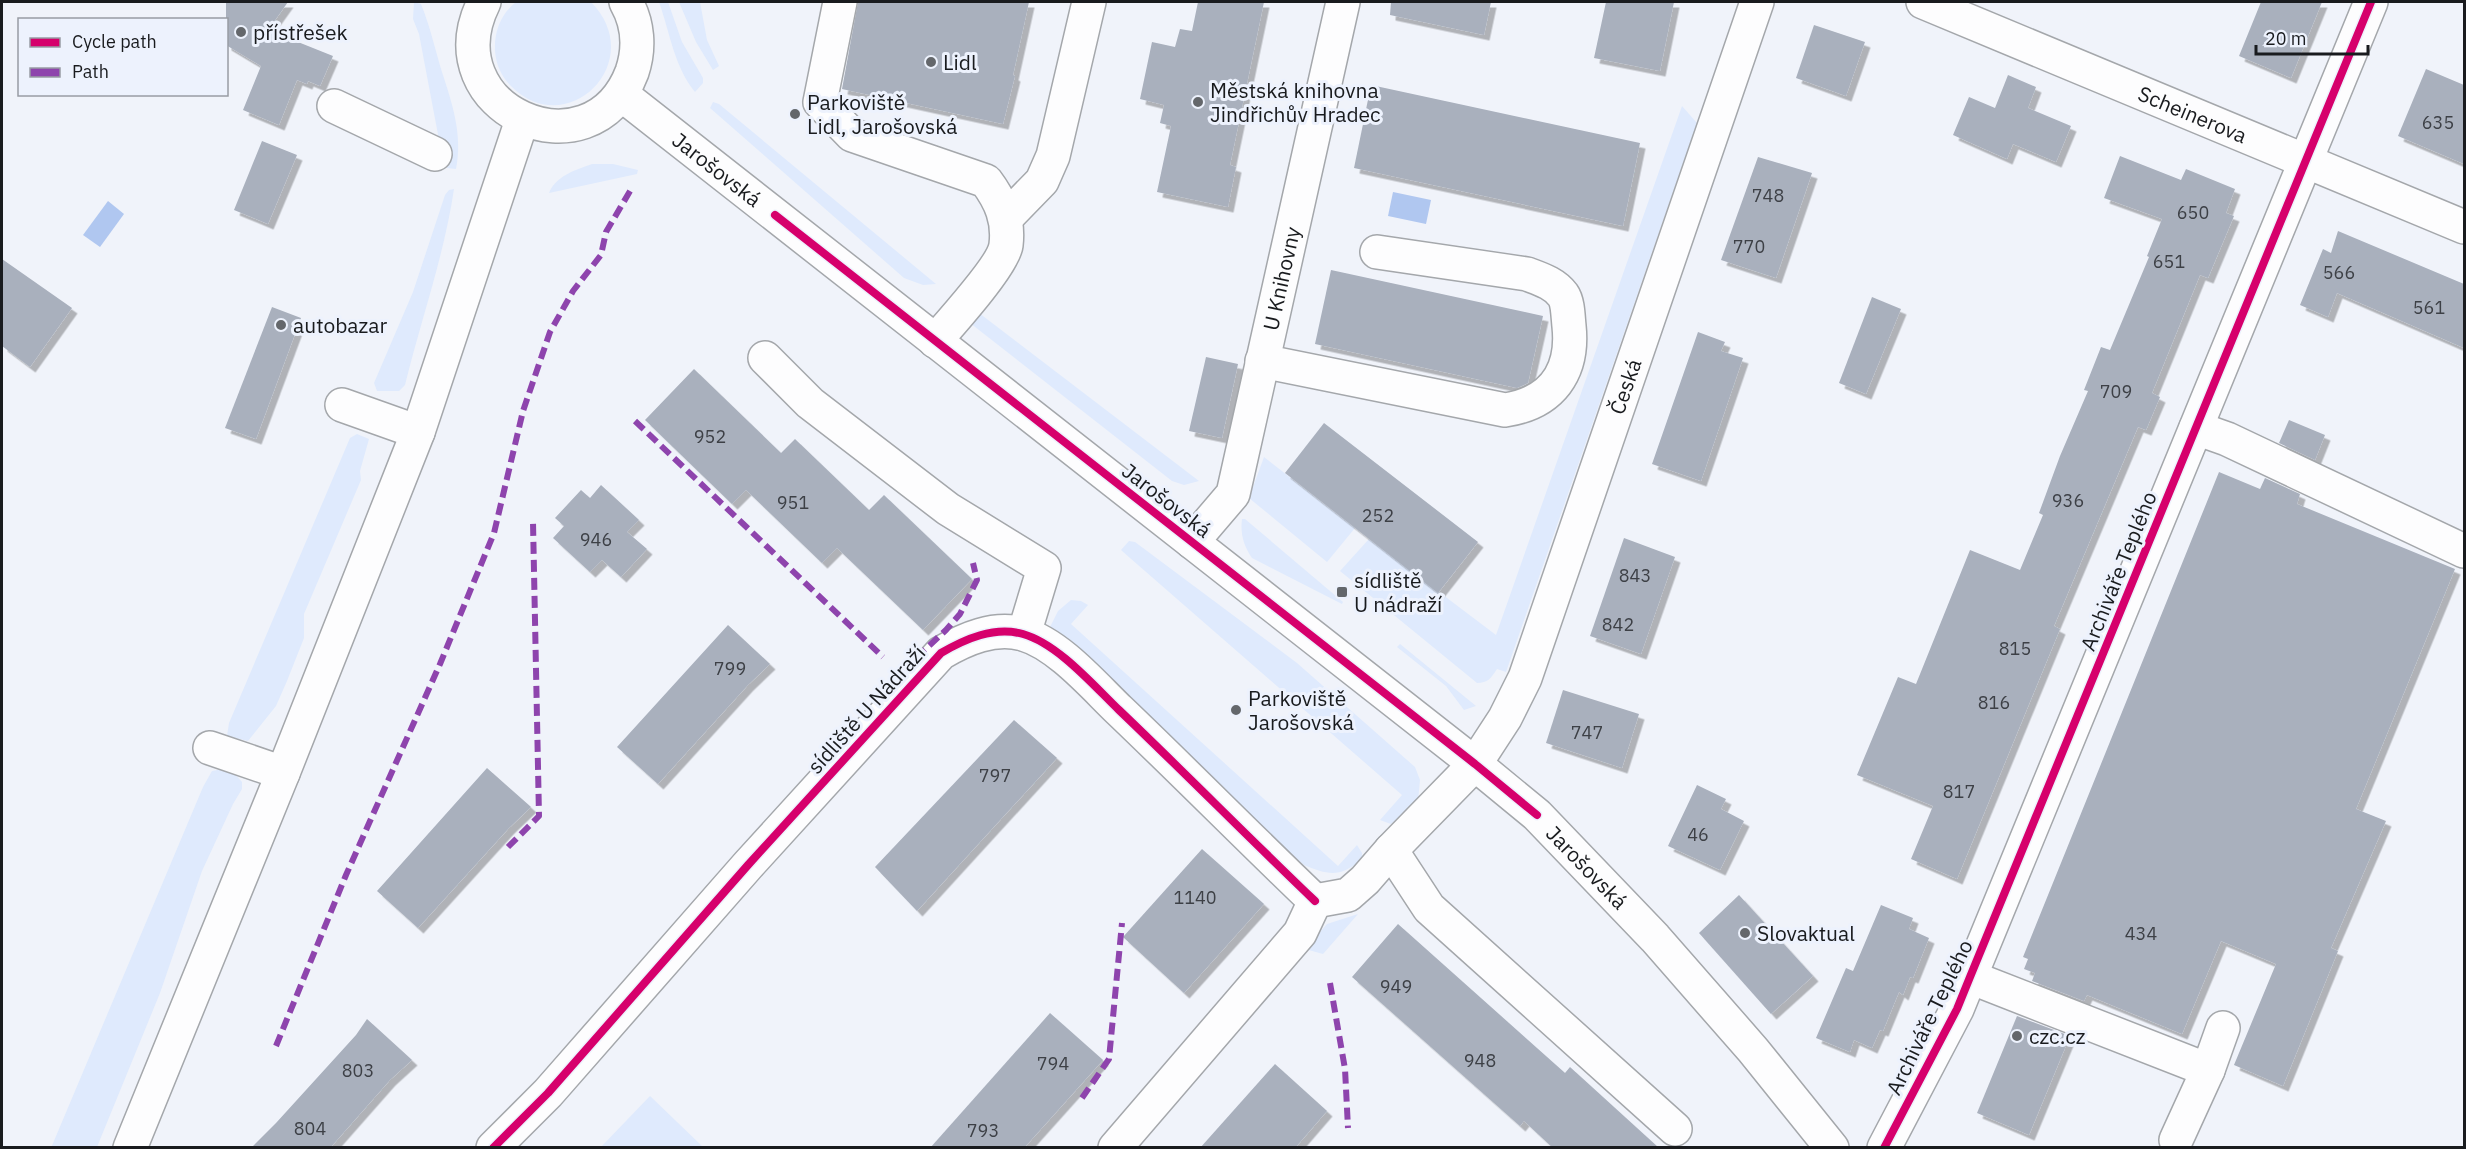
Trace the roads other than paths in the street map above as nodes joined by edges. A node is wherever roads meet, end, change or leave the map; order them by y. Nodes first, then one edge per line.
1 (484, 2) edge
2 (626, 2) edge
3 (840, 2) edge
4 (1089, 2) edge
5 (1343, 2) edge
6 (1757, 2) edge
7 (1923, 2) edge
8 (2371, 2) edge
9 (621, 94) junction
10 (334, 106) dead end
11 (522, 120) junction
12 (435, 154) dead end
13 (2305, 160) junction
14 (1006, 218) junction
15 (2464, 227) edge
16 (1377, 252) dead end
17 (935, 341) junction
18 (765, 358) dead end
19 (1262, 361) junction
20 (342, 405) dead end
21 (2196, 428) junction
22 (418, 432) junction
23 (1192, 542) junction
24 (2464, 551) edge
25 (1024, 634) junction
26 (210, 748) dead end
27 (1475, 764) junction
28 (283, 773) junction
29 (1391, 850) junction
30 (1315, 901) junction
31 (1970, 977) junction
32 (2223, 1028) dead end
33 (2208, 1070) junction
34 (1675, 1129) dead end
35 (2176, 1140) dead end
36 (130, 1148) edge
37 (493, 1148) edge
38 (1115, 1148) edge
39 (1832, 1148) edge
40 (1884, 1148) edge

1 - 11 street
2 - 9 street
3 - 14 street
4 - 14 street
5 - 19 street, U Knihovny
6 - 27 street, Česká
7 - 13 street, Scheinerova
8 - 13 street, Archiváře Teplého
9 - 11 street
9 - 17 street, Jarošovská
10 - 12 street
11 - 22 street
13 - 15 street, Scheinerova
13 - 21 street, Archiváře Teplého
14 - 17 street
16 - 19 street
17 - 23 street, Jarošovská
18 - 25 street
19 - 23 street, U Knihovny
20 - 22 street
21 - 24 street
21 - 31 street, Archiváře Teplého
22 - 28 street
23 - 27 street, Jarošovská
25 - 30 street, sídliště U Nádraží
25 - 37 street, sídliště U Nádraží
26 - 28 street
27 - 29 street
27 - 39 street, Jarošovská
28 - 36 street
29 - 30 street
29 - 34 street
30 - 38 street
31 - 33 street
31 - 40 street, Archiváře Teplého
32 - 33 street
33 - 35 street

